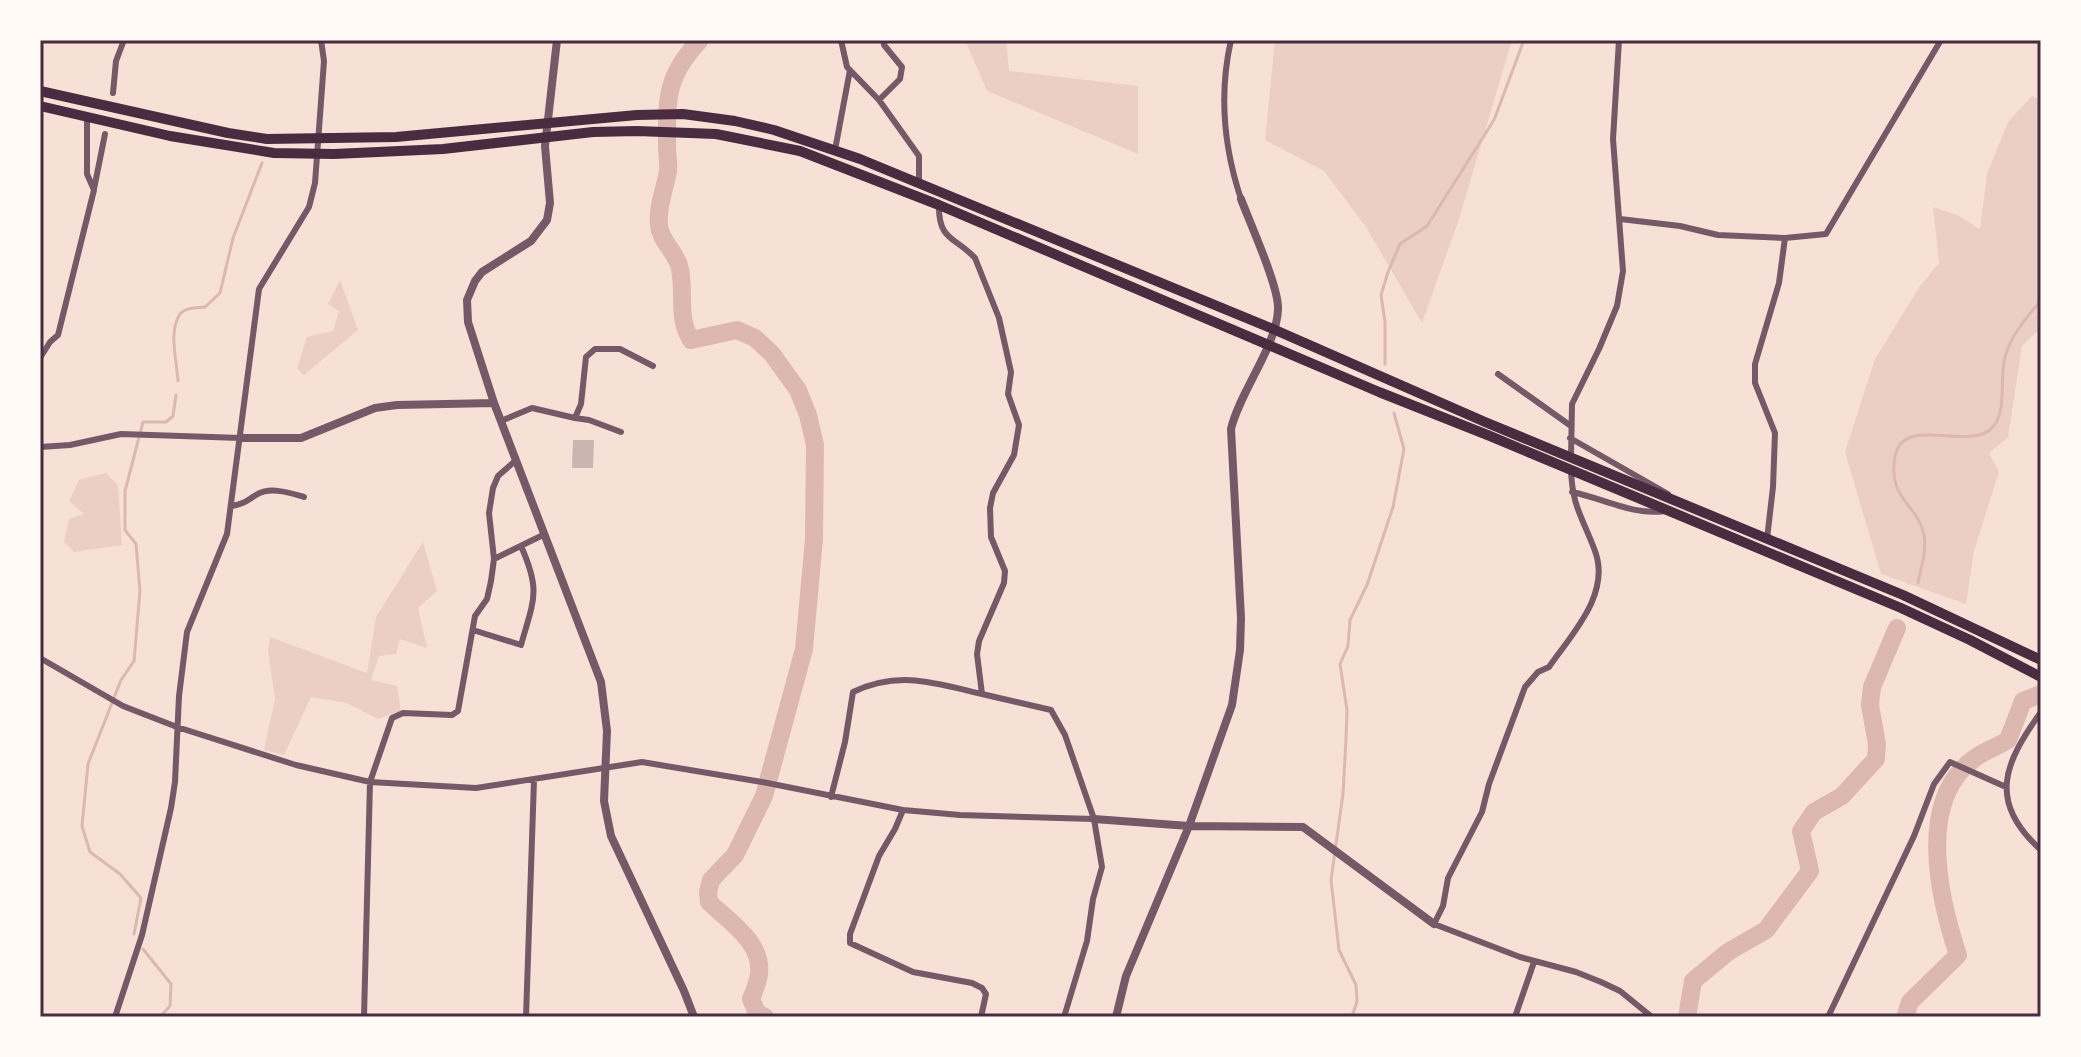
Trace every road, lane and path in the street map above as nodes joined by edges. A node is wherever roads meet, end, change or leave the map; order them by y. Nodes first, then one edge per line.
1 (124, 40) edge
2 (321, 40) edge
3 (557, 40) edge
4 (841, 40) edge
5 (883, 40) edge
6 (1231, 40) edge
7 (1619, 40) edge
8 (1941, 40) edge
9 (850, 70) junction
10 (40, 91) edge
11 (113, 93) dead end
12 (879, 100) junction
13 (40, 106) edge
14 (87, 118) junction
15 (549, 121) junction
16 (105, 134) dead end
17 (546, 138) junction
18 (317, 140) junction
19 (835, 150) junction
20 (316, 154) junction
21 (919, 183) junction
22 (94, 190) junction
23 (1241, 199) joint
24 (939, 205) junction
25 (1620, 219) junction
26 (1785, 238) junction
27 (1273, 329) junction
28 (1268, 343) junction
29 (40, 358) edge
30 (653, 366) dead end
31 (1498, 374) dead end
32 (494, 403) junction
33 (575, 418) junction
34 (501, 421) junction
35 (1571, 426) junction
36 (621, 432) dead end
37 (241, 438) junction
38 (1570, 441) junction
39 (40, 447) edge
40 (515, 461) junction
41 (1572, 492) junction
42 (304, 497) dead end
43 (1683, 504) junction
44 (232, 506) junction
45 (1668, 510) junction
46 (545, 534) junction
47 (1767, 540) junction
48 (521, 546) junction
49 (494, 559) junction
50 (473, 630) junction
51 (40, 658) edge
52 (2041, 660) edge
53 (2041, 677) edge
54 (982, 694) junction
55 (2041, 712) edge
56 (177, 727) junction
57 (604, 767) junction
58 (534, 780) junction
59 (370, 782) junction
60 (2006, 787) junction
61 (831, 797) junction
62 (903, 810) junction
63 (1094, 819) junction
64 (1189, 826) junction
65 (2041, 850) edge
66 (1434, 924) junction
67 (1534, 962) junction
68 (115, 1017) edge
69 (364, 1017) edge
70 (526, 1017) edge
71 (694, 1017) edge
72 (981, 1017) edge
73 (1064, 1017) edge
74 (1116, 1017) edge
75 (1515, 1017) edge
76 (1652, 1017) edge
77 (1828, 1017) edge

1 - 11 street
2 - 18 street
3 - 15 street
4 - 9 street
5 - 12 street
6 - 23 street
7 - 25 street
8 - 26 street
9 - 12 street
9 - 19 street
10 - 18 highway
12 - 21 street
13 - 14 highway
14 - 20 highway
14 - 22 street
15 - 17 street
15 - 18 highway
15 - 19 highway
16 - 22 street
17 - 20 highway
17 - 24 highway
17 - 32 street
18 - 20 street
19 - 21 highway
20 - 37 street
21 - 27 highway
22 - 29 street
23 - 27 street
24 - 28 highway
24 - 54 street
25 - 26 street
25 - 35 street
26 - 47 street
27 - 28 street
27 - 43 highway
28 - 45 highway
28 - 64 street
30 - 33 street
31 - 35 street
32 - 34 street
32 - 37 street
33 - 34 street
33 - 36 street
34 - 40 street
35 - 38 street
37 - 39 street
37 - 44 street
38 - 41 street
38 - 43 street
40 - 46 street
40 - 49 street
41 - 45 street
41 - 66 street
42 - 44 street
43 - 47 highway
44 - 56 street
45 - 53 highway
46 - 48 street
46 - 57 street
47 - 52 highway
48 - 49 street
48 - 50 street
49 - 50 street
50 - 59 street
51 - 56 street
54 - 61 street
54 - 63 street
55 - 60 street
56 - 59 street
56 - 68 street
57 - 58 street
57 - 61 street
57 - 71 street
58 - 59 street
58 - 70 street
59 - 69 street
60 - 65 street
60 - 77 street
61 - 62 street
62 - 63 street
62 - 72 street
63 - 64 street
63 - 73 street
64 - 66 street
64 - 74 street
66 - 67 street
67 - 75 street
67 - 76 street

